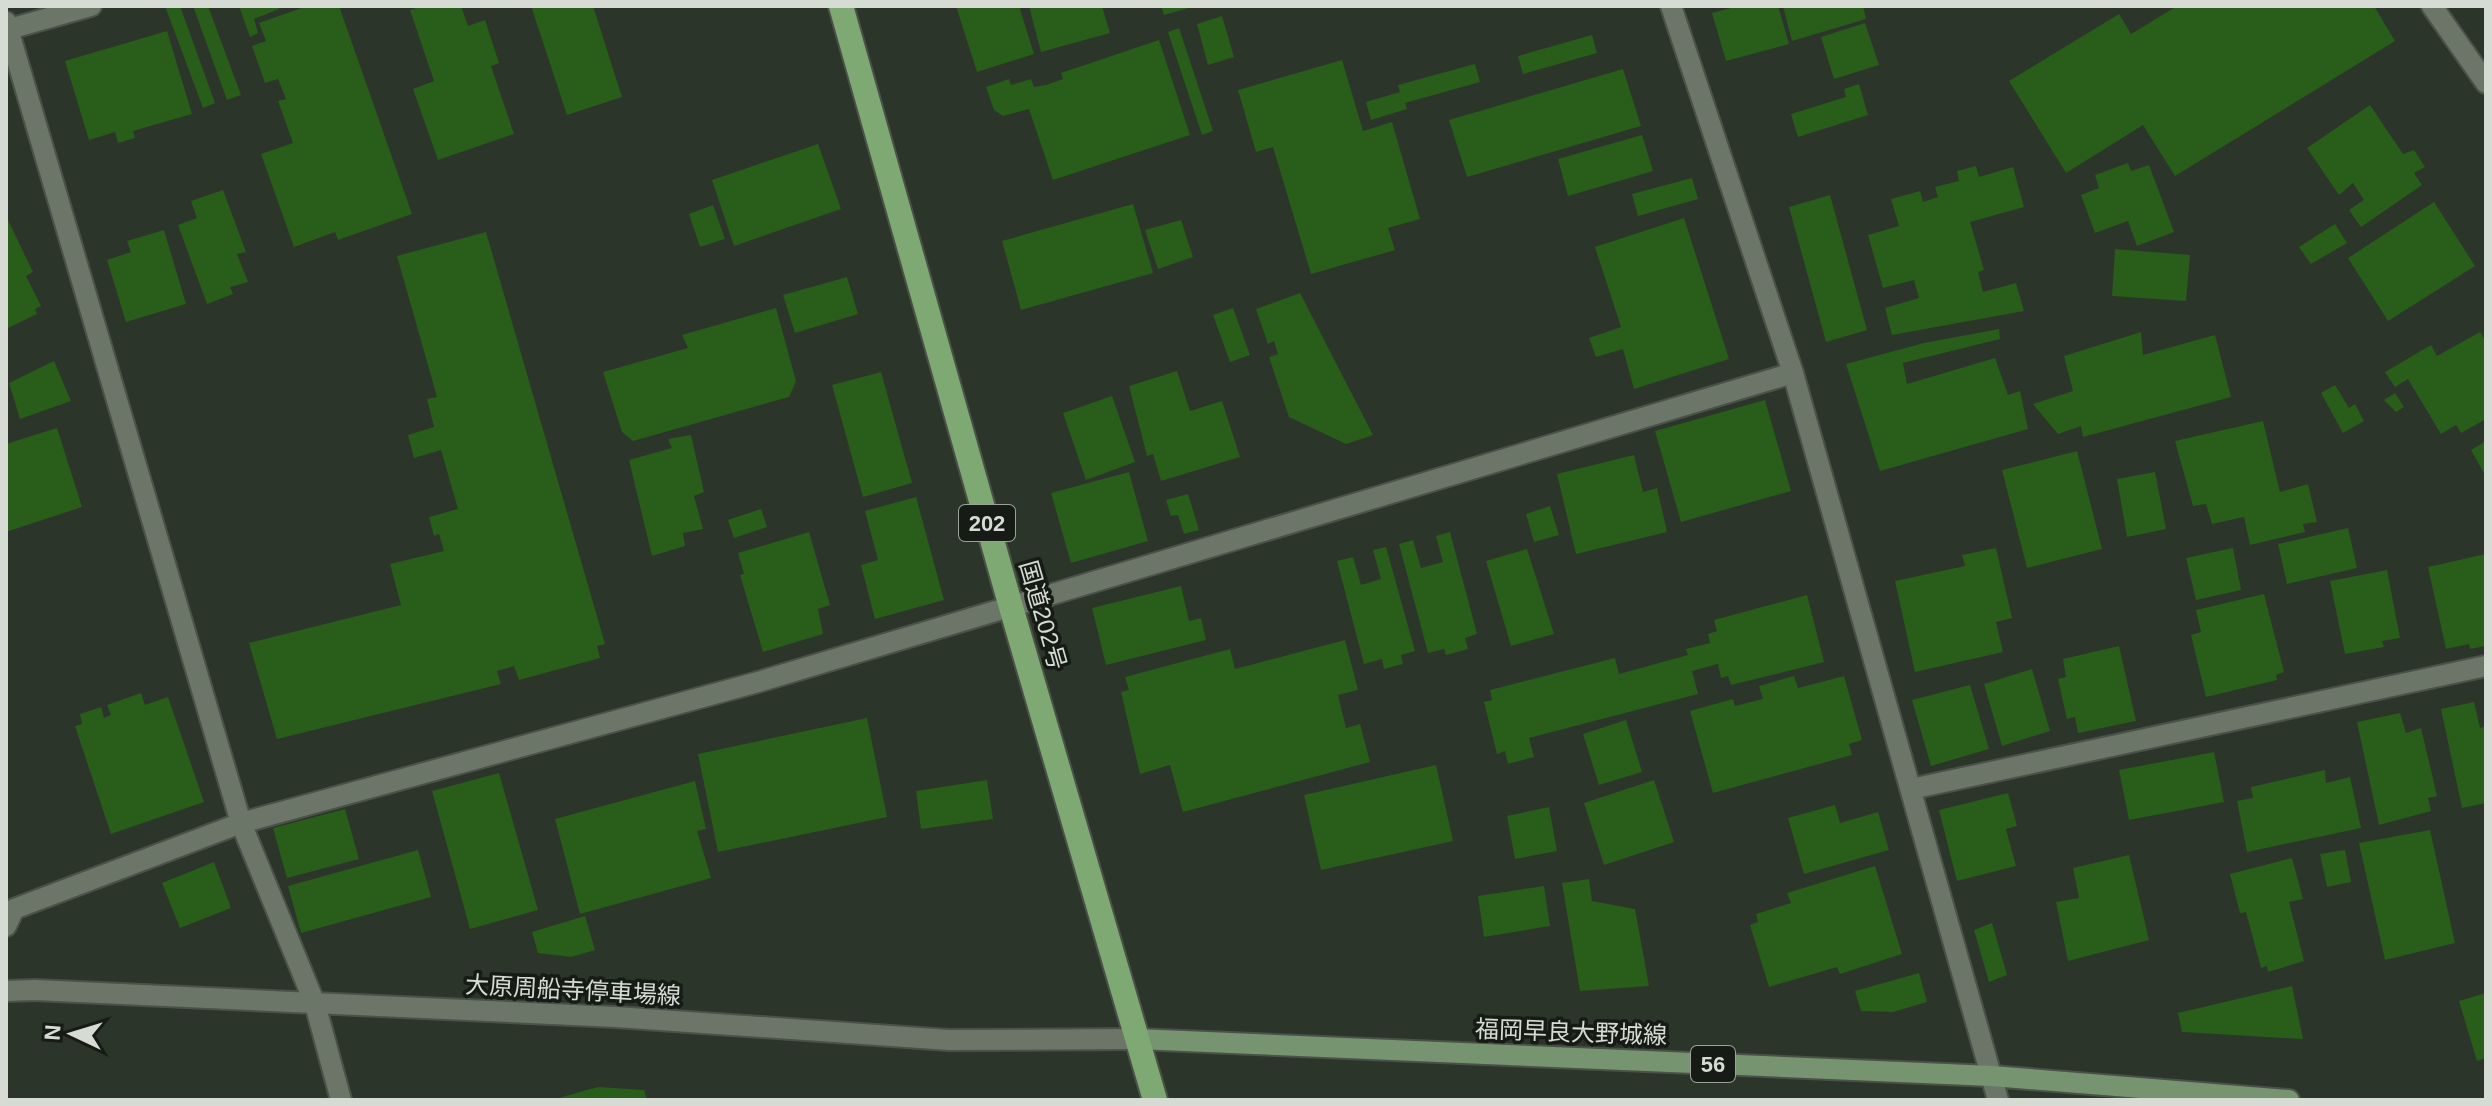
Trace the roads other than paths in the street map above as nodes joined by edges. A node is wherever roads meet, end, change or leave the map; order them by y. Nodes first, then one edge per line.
1 (91, 6) edge
2 (841, 6) edge
3 (1671, 6) edge
4 (2432, 6) edge
5 (7, 27) edge
6 (2486, 83) edge
7 (1793, 373) junction
8 (1011, 607) junction
9 (2486, 666) edge
10 (1911, 789) junction
11 (241, 823) junction
12 (6, 926) edge
13 (6, 991) edge
14 (315, 1004) junction
15 (1137, 1039) junction
16 (1992, 1076) junction
17 (341, 1100) edge
18 (1155, 1100) edge
19 (1998, 1100) edge
20 (2289, 1100) edge

1 - 5 street
2 - 8 highway, 国道202号 / 202
3 - 7 street
4 - 6 street
5 - 11 street
7 - 8 street
7 - 10 street
8 - 11 street
8 - 15 highway, 国道202号 / 202
9 - 10 street
10 - 16 street
11 - 12 street
11 - 14 street
13 - 14 street, 大原周船寺停車場線
14 - 15 street, 大原周船寺停車場線
14 - 17 street
15 - 16 main road, 福岡早良大野城線 / 56
15 - 18 highway, 国道202号 / 202
16 - 19 street
16 - 20 main road, 福岡早良大野城線 / 56

